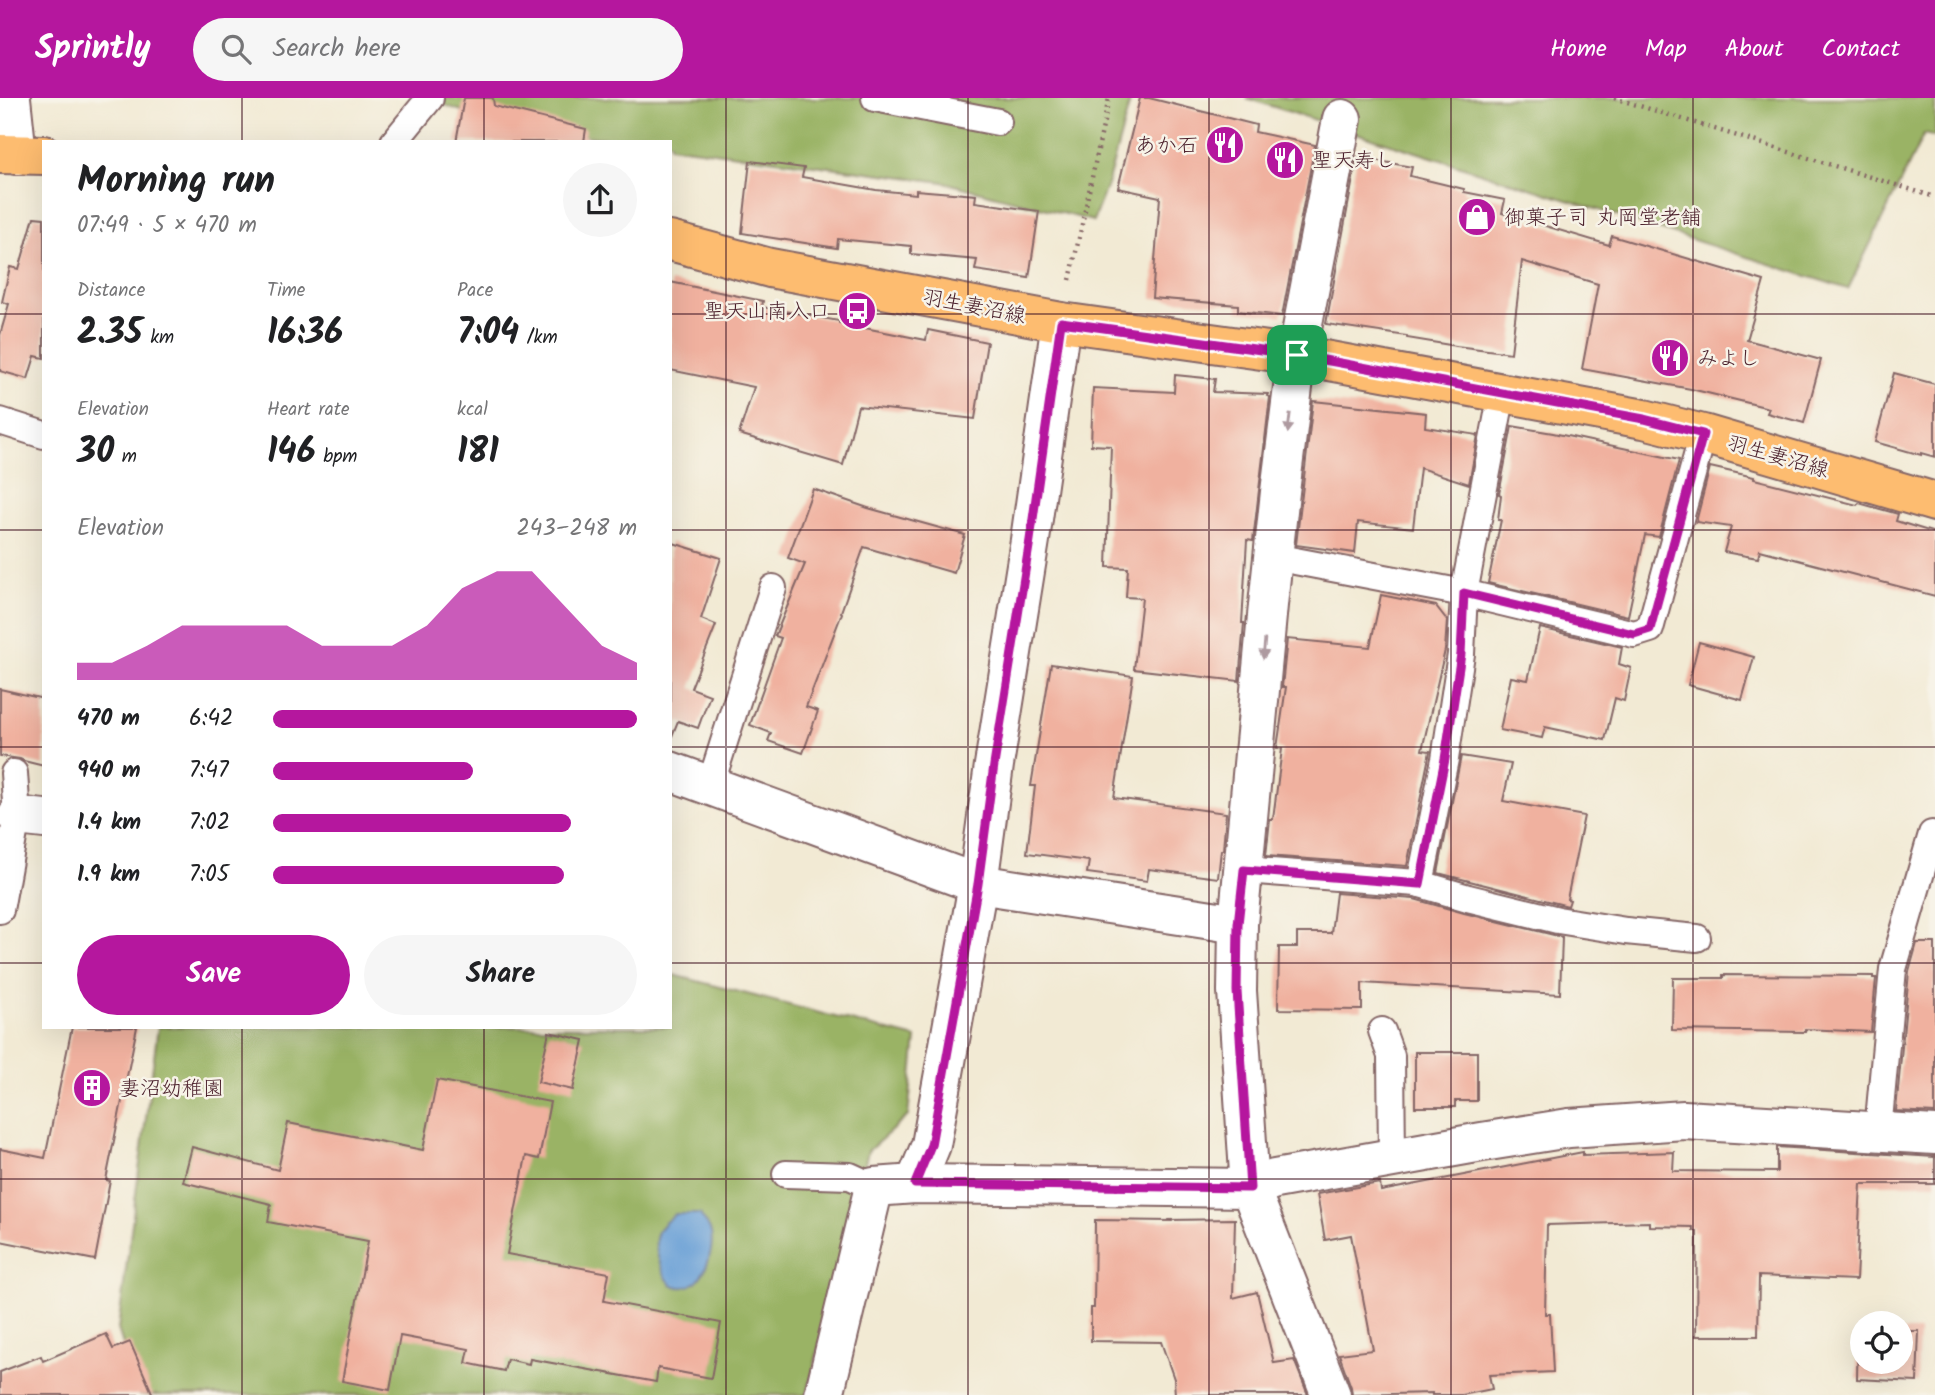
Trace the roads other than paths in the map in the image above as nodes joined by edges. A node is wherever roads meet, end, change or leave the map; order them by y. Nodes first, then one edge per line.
1 (11, 98) edge
2 (430, 98) edge
3 (875, 98) edge
4 (1341, 109) edge
5 (998, 122) dead end
6 (396, 140) edge
7 (20, 155) edge
8 (672, 242) edge
9 (1061, 322) junction
10 (1297, 355) junction
11 (1502, 393) junction
12 (0, 421) edge
13 (42, 434) edge
14 (1703, 434) junction
15 (1935, 502) edge
16 (1274, 557) junction
17 (772, 588) dead end
18 (1464, 593) junction
19 (672, 772) edge
20 (14, 773) dead end
21 (710, 786) junction
22 (30, 817) edge
23 (1932, 834) dead end
24 (1244, 870) junction
25 (978, 884) junction
26 (1420, 884) junction
27 (0, 910) edge
28 (1238, 924) junction
29 (1698, 938) dead end
30 (1382, 1031) dead end
31 (1878, 1131) junction
32 (1935, 1135) edge
33 (1392, 1158) junction
34 (786, 1174) dead end
35 (915, 1184) junction
36 (874, 1186) junction
37 (1250, 1188) junction
38 (824, 1395) edge
39 (1331, 1395) edge

1 - 7 street
2 - 6 lane
3 - 5 lane
4 - 10 street
8 - 9 main road, 羽生妻沼線
9 - 10 main road, 羽生妻沼線
9 - 25 street
10 - 11 main road, 羽生妻沼線
10 -> 16 street
11 - 14 main road, 羽生妻沼線
11 - 18 lane
12 - 13 lane
14 - 15 main road, 羽生妻沼線
14 - 18 lane
16 - 18 lane
16 -> 24 street
17 - 21 lane
18 - 26 lane
19 - 21 street
20 - 22 lane
21 - 25 street
22 - 27 lane
23 - 31 lane
24 - 26 lane
24 - 28 street
25 - 28 street
25 - 35 street
26 - 29 lane
28 - 37 street
30 - 33 lane
31 - 32 street
31 - 33 street
33 - 37 street
34 - 36 lane
35 - 36 street
35 - 37 street
36 - 38 street
37 - 39 street

